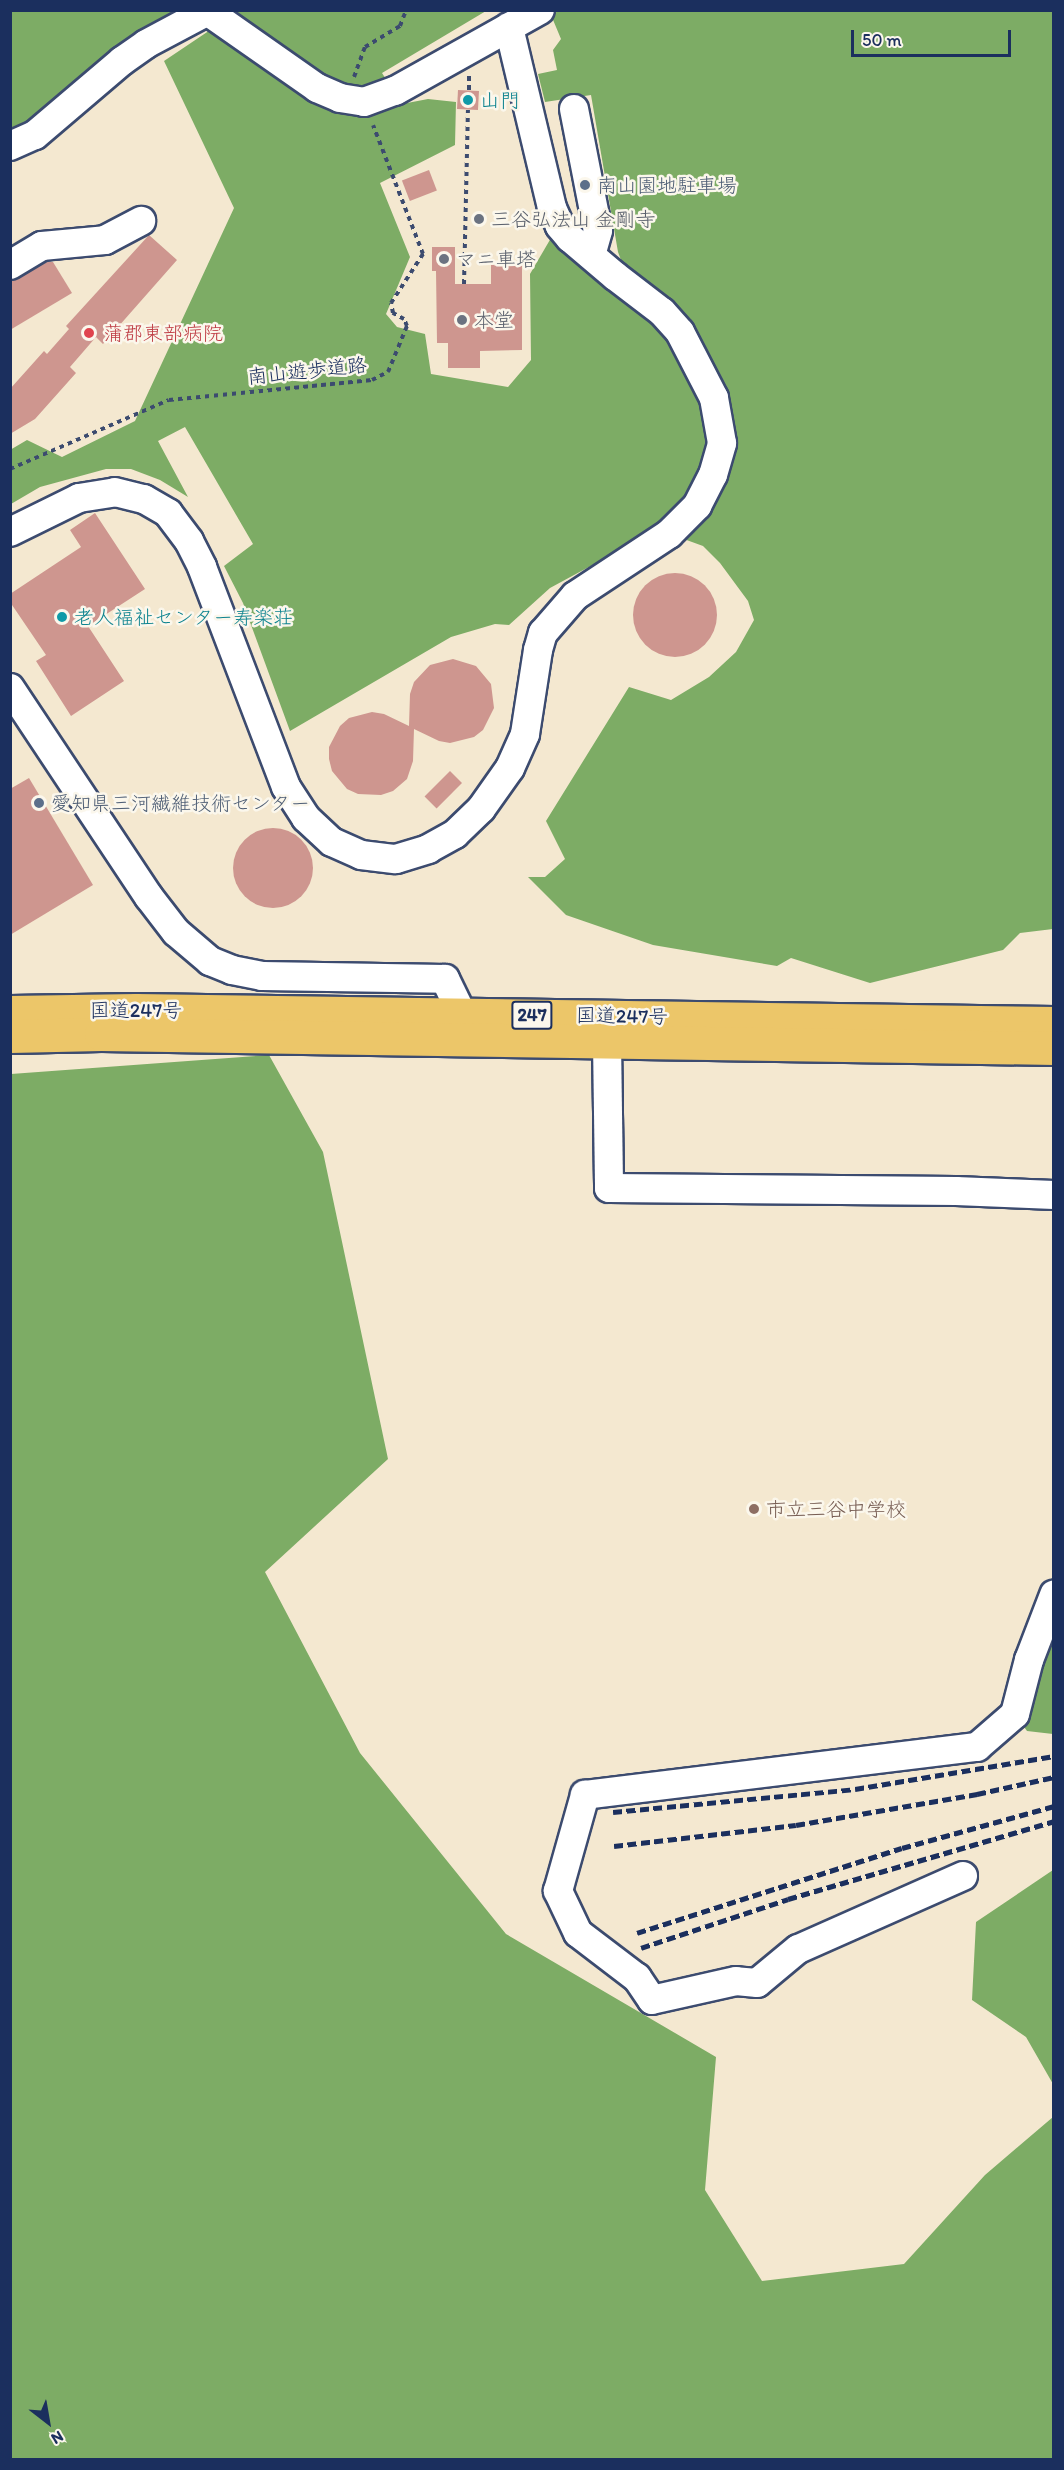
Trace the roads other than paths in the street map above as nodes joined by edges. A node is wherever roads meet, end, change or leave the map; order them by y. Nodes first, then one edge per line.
1 (540, 10) edge
2 (210, 12) edge
3 (509, 27) junction
4 (574, 109) dead end
5 (10, 146) edge
6 (141, 221) dead end
7 (591, 255) junction
8 (10, 265) edge
9 (10, 532) edge
10 (15, 705) edge
11 (10, 1012) edge
12 (462, 1014) junction
13 (1053, 1023) edge
14 (10, 1036) edge
15 (607, 1041) junction
16 (1053, 1048) edge
17 (1053, 1195) edge
18 (1053, 1595) edge
19 (963, 1876) dead end

1 - 3 street
2 - 3 street
2 - 5 street
3 - 7 street
4 - 7 street
6 - 8 street
7 - 9 street
10 - 12 street
11 - 12 highway, 国道247号 / 247
12 - 13 highway, 国道247号 / 247
14 - 15 highway, 国道247号 / 247
15 - 16 highway, 国道247号 / 247
15 - 17 street
18 - 19 street

